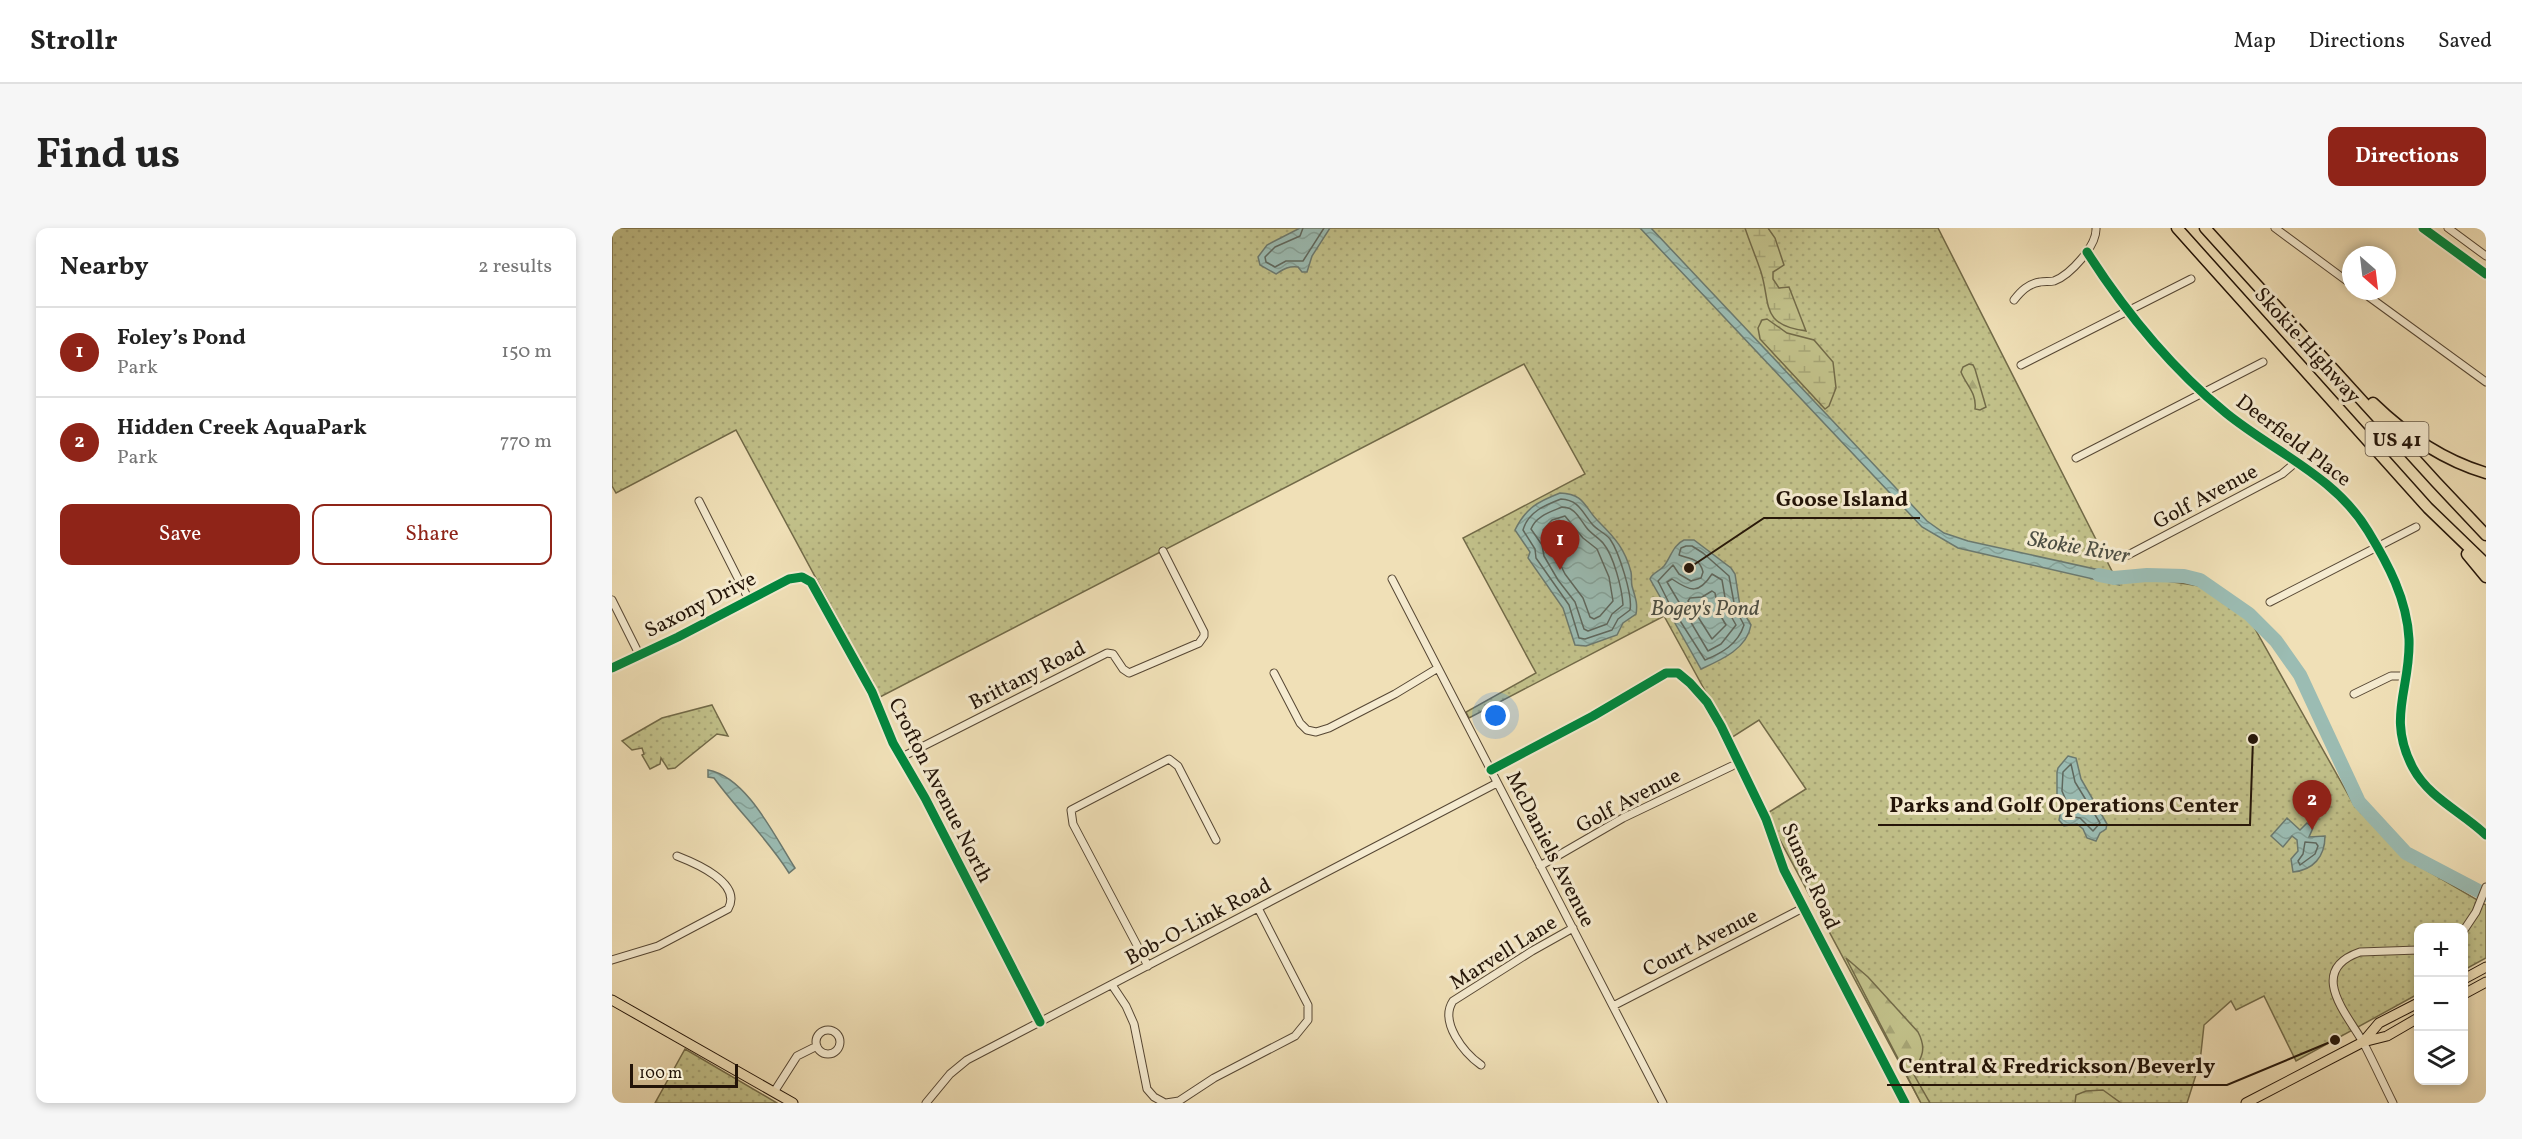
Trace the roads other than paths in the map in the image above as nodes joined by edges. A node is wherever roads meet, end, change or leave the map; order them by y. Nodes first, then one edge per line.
1 (2096, 228) edge
2 (2177, 228) edge
3 (2205, 228) edge
4 (2275, 228) edge
5 (2448, 228) edge
6 (2087, 252) junction
7 (2486, 256) edge
8 (2342, 277) edge
9 (2191, 279) dead end
10 (2014, 300) dead end
11 (2373, 300) edge
12 (2128, 312) junction
13 (2309, 342) junction
14 (2263, 362) dead end
15 (2021, 364) dead end
16 (2486, 382) edge
17 (2204, 393) junction
18 (2076, 458) dead end
19 (2296, 462) junction
20 (2486, 473) edge
21 (699, 501) dead end
22 (2428, 508) junction
23 (2416, 527) dead end
24 (2486, 535) edge
25 (2377, 548) junction
26 (1163, 551) dead end
27 (2128, 555) dead end
28 (2486, 564) edge
29 (2486, 577) edge
30 (805, 579) joint
31 (1392, 579) dead end
32 (612, 600) edge
33 (749, 600) junction
34 (2270, 602) dead end
35 (639, 654) junction
36 (612, 668) edge
37 (1438, 668) junction
38 (1274, 673) dead end
39 (2405, 676) junction
40 (2354, 694) dead end
41 (902, 758) junction
42 (1732, 766) dead end
43 (1491, 770) junction
44 (1497, 783) junction
45 (2486, 835) edge
46 (1216, 840) dead end
47 (677, 856) dead end
48 (1540, 866) junction
49 (2486, 887) edge
50 (1258, 908) junction
51 (1803, 908) junction
52 (2468, 923) edge
53 (1573, 928) junction
54 (2414, 950) edge
55 (612, 960) edge
56 (1148, 966) junction
57 (2486, 968) edge
58 (2467, 977) edge
59 (2486, 982) edge
60 (1112, 985) junction
61 (2468, 991) edge
62 (612, 1000) edge
63 (2414, 1005) edge
64 (1613, 1006) junction
65 (2414, 1020) edge
66 (1040, 1022) junction
67 (2363, 1042) junction
68 (817, 1046) dead end
69 (1481, 1065) dead end
70 (774, 1092) junction
71 (793, 1103) edge
72 (926, 1103) edge
73 (1165, 1103) edge
74 (1663, 1103) edge
75 (1905, 1103) edge
76 (2246, 1103) edge
77 (2393, 1103) edge

1 - 6 street
2 - 22 highway, Skokie Highway / US 41
3 - 13 highway, Skokie Highway / US 41
4 - 8 street
5 - 7 street
6 - 10 street
6 - 12 street, Deerfield Place
9 - 12 street
11 - 16 street
12 - 15 street
12 - 17 street, Deerfield Place
13 - 20 highway
13 - 24 highway, Skokie Highway / US 41
14 - 17 street
17 - 18 street
17 - 19 street, Deerfield Place
19 - 25 street, Deerfield Place
19 - 27 street, Golf Avenue
21 - 33 street
22 - 28 highway, Skokie Highway / US 41
22 - 29 highway
23 - 25 street
25 - 34 street
25 - 39 street, Deerfield Place
26 - 41 street, Brittany Road
30 - 33 street, Saxony Drive
30 - 41 street, Crofton Avenue North
31 - 37 street, McDaniels Avenue
32 - 35 street
33 - 35 street, Saxony Drive
35 - 36 street, Saxony Drive
37 - 38 street
37 - 43 street, McDaniels Avenue
39 - 40 street
39 - 45 street, Deerfield Place
41 - 66 street, Crofton Avenue North
42 - 48 street, Golf Avenue
43 - 44 street, McDaniels Avenue
43 - 51 street, Sunset Road
44 - 48 street, McDaniels Avenue
44 - 50 street, Bob-O-Link Road
46 - 56 street
47 - 55 street
48 - 53 street, McDaniels Avenue
49 - 52 street
50 - 56 street, Bob-O-Link Road
50 - 73 street
51 - 64 street, Court Avenue
51 - 75 street, Sunset Road
53 - 64 street, McDaniels Avenue
53 - 69 street, Marvell Lane
54 - 67 street
56 - 60 street, Bob-O-Link Road
57 - 58 main road
59 - 61 main road
60 - 66 street, Bob-O-Link Road
60 - 73 street
62 - 70 main road
63 - 67 main road
64 - 74 street, McDaniels Avenue
65 - 67 main road
66 - 72 street, Bob-O-Link Road
67 - 76 main road
67 - 77 street
68 - 70 street
70 - 71 main road

